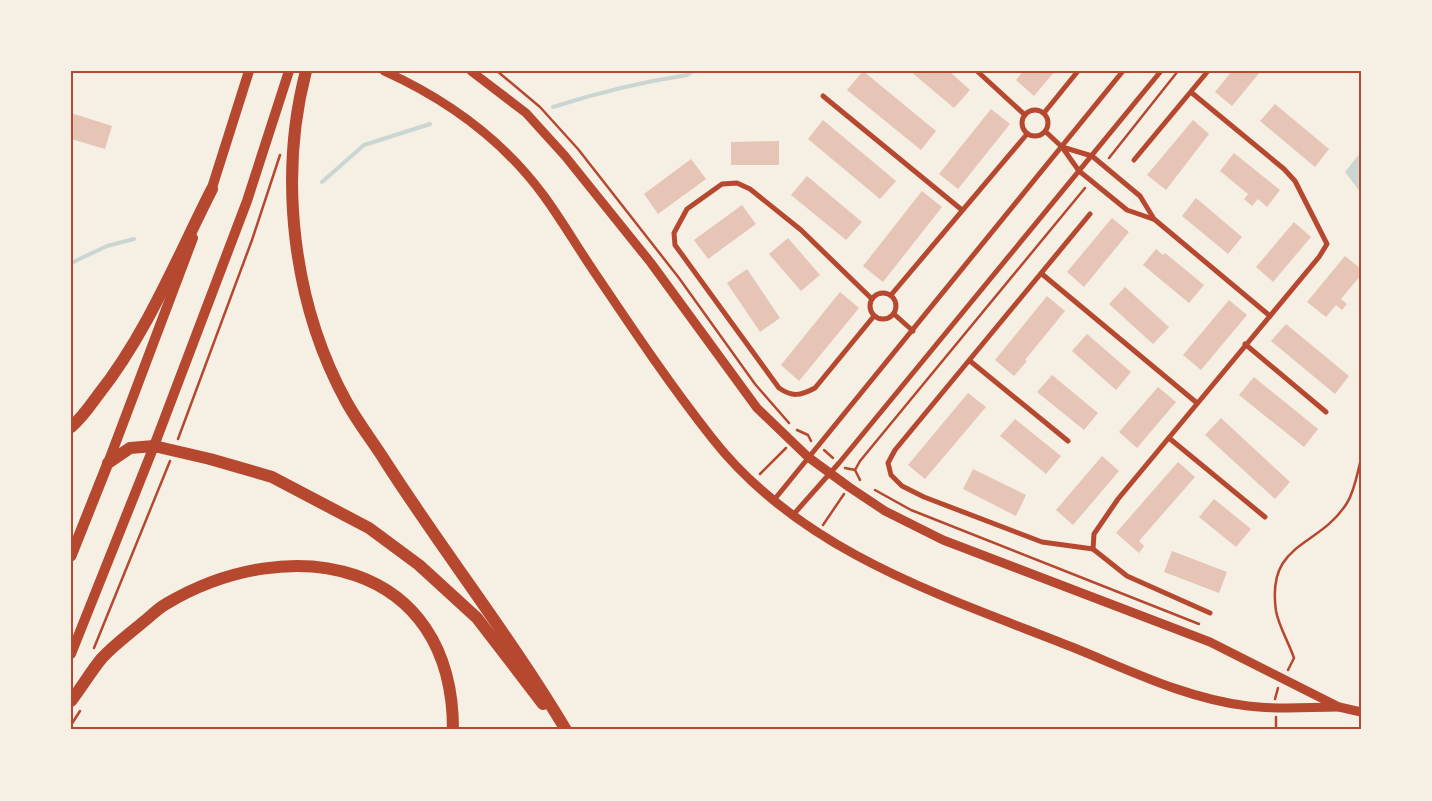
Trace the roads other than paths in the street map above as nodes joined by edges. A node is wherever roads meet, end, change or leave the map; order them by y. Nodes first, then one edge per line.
1 (248, 71) edge
2 (384, 71) edge
3 (471, 71) edge
4 (977, 71) edge
5 (1078, 71) edge
6 (1123, 71) edge
7 (1161, 71) edge
8 (1208, 71) edge
9 (289, 74) edge
10 (305, 76) edge
11 (1192, 93) junction
12 (823, 96) dead end
13 (1044, 113) junction
14 (1025, 115) junction
15 (1046, 132) junction
16 (1027, 134) junction
17 (1062, 147) junction
18 (1092, 156) junction
19 (1134, 160) dead end
20 (1079, 171) junction
21 (212, 189) junction
22 (962, 210) junction
23 (1090, 214) dead end
24 (1154, 219) junction
25 (1042, 274) junction
26 (891, 295) junction
27 (872, 299) junction
28 (894, 314) junction
29 (874, 316) junction
30 (1270, 316) junction
31 (913, 331) junction
32 (1245, 344) junction
33 (970, 361) junction
34 (1197, 403) junction
35 (1326, 412) dead end
36 (71, 427) edge
37 (1169, 438) junction
38 (1068, 442) dead end
39 (154, 446) junction
40 (808, 456) junction
41 (108, 463) junction
42 (830, 474) junction
43 (774, 500) junction
44 (793, 515) junction
45 (1265, 517) dead end
46 (1093, 549) junction
47 (71, 556) edge
48 (1210, 613) dead end
49 (71, 654) edge
50 (71, 701) edge
51 (1338, 707) junction
52 (1361, 712) edge
53 (453, 730) edge
54 (565, 730) edge

1 - 21 main road
2 - 43 street
3 - 40 street
4 - 14 street
5 - 13 street
6 - 17 street
7 - 18 street
8 - 11 street
9 - 39 main road
10 - 54 highway
11 - 19 street
11 - 30 street
12 - 22 street
13 - 14 street
13 - 15 street
14 - 16 street
15 - 16 street
15 - 17 street
16 - 22 street
17 - 18 street
17 - 20 street
17 - 31 street
18 - 20 street
18 - 24 street
20 - 24 street
20 - 42 street
21 - 36 highway
21 - 41 main road
22 - 26 street
23 - 25 street
24 - 30 street
25 - 33 street
25 - 34 street
26 - 27 street
26 - 28 street
27 - 29 street
27 - 29 street
28 - 29 street
28 - 31 street
30 - 32 street
31 - 40 street
32 - 34 street
32 - 35 street
33 - 38 street
33 - 46 street
34 - 37 street
37 - 45 street
37 - 46 street
39 - 41 highway
39 - 49 main road
39 - 54 highway
40 - 42 street
40 - 43 street
41 - 47 highway
42 - 44 street
42 - 51 street
43 - 44 street
44 - 51 street
46 - 48 street
50 - 53 highway
51 - 52 street

